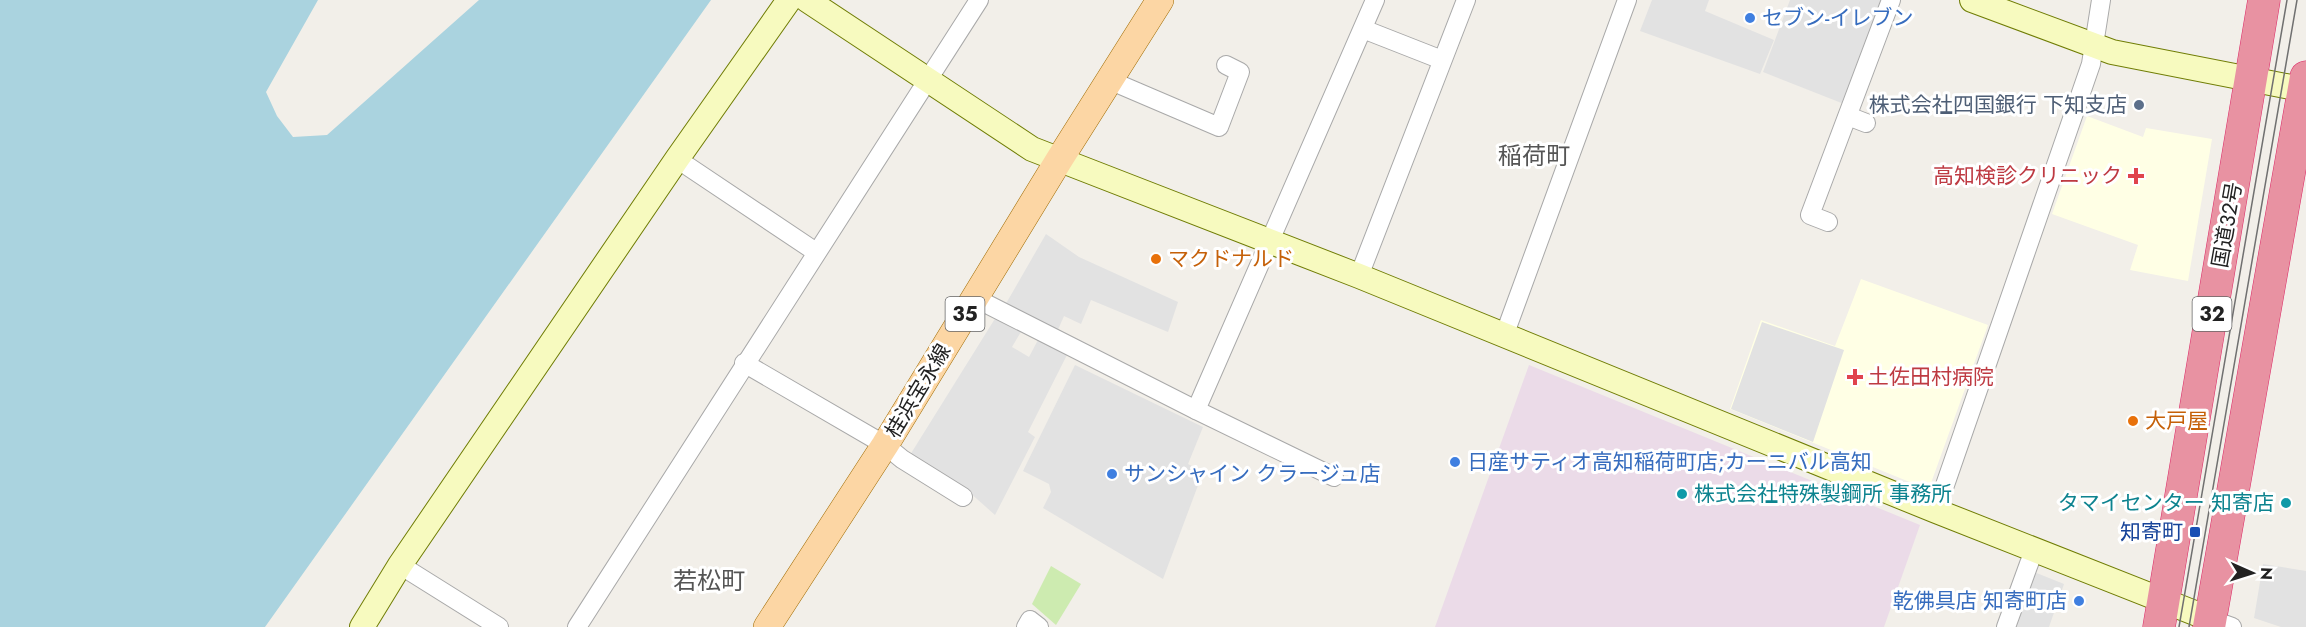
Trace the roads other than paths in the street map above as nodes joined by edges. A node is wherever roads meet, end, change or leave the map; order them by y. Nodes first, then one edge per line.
1 (789, 0) edge
2 (807, 0) edge
3 (979, 0) edge
4 (1160, 0) edge
5 (1375, 0) edge
6 (1466, 0) edge
7 (1627, 0) edge
8 (1891, 0) edge
9 (1972, 0) edge
10 (2101, 0) edge
11 (2264, 0) edge
12 (1363, 29) junction
13 (2095, 46) junction
14 (1442, 60) junction
15 (1226, 65) dead end
16 (927, 80) junction
17 (2252, 80) junction
18 (1109, 81) junction
19 (2305, 86) edge
20 (1848, 116) junction
21 (1866, 123) dead end
22 (677, 159) junction
23 (1059, 160) junction
24 (1828, 222) dead end
25 (1270, 241) junction
26 (816, 252) junction
27 (1359, 276) junction
28 (975, 298) junction
29 (1504, 336) junction
30 (744, 363) junction
31 (1196, 410) junction
32 (885, 445) junction
33 (1334, 477) dead end
34 (963, 497) dead end
35 (1936, 511) junction
36 (2034, 550) junction
37 (400, 565) junction
38 (2161, 614) edge
39 (775, 624) edge
40 (2217, 624) edge
41 (362, 627) edge
42 (499, 627) edge
43 (576, 627) edge
44 (1026, 627) edge
45 (1039, 627) edge
46 (2006, 627) edge

1 - 22 street
2 - 16 street
3 - 16 street
4 - 18 main road, 桂浜宝永線 / 35
5 - 12 street
6 - 14 street
7 - 29 street
8 - 20 street
9 - 13 street
10 - 13 street
11 - 17 highway, 国道32号 / 32
12 - 14 street
12 - 25 street
13 - 17 street
13 - 35 street
14 - 27 street
15 - 18 street
16 - 23 street
16 - 26 street
17 - 19 street
17 - 38 highway, 国道32号 / 32
18 - 23 main road, 桂浜宝永線 / 35
19 - 40 highway, 32
20 - 21 street
20 - 24 street
22 - 26 street
22 - 37 street
23 - 25 street
23 - 28 main road, 桂浜宝永線 / 35
25 - 27 street
25 - 31 street
26 - 30 street
27 - 29 street
28 - 31 street
28 - 32 main road, 桂浜宝永線 / 35
29 - 35 street
30 - 32 street
30 - 43 street
31 - 33 street
32 - 34 street
32 - 39 main road, 桂浜宝永線 / 35
35 - 36 street
36 - 38 street
36 - 46 street
37 - 41 street
37 - 42 street
38 - 40 street
44 - 45 street

